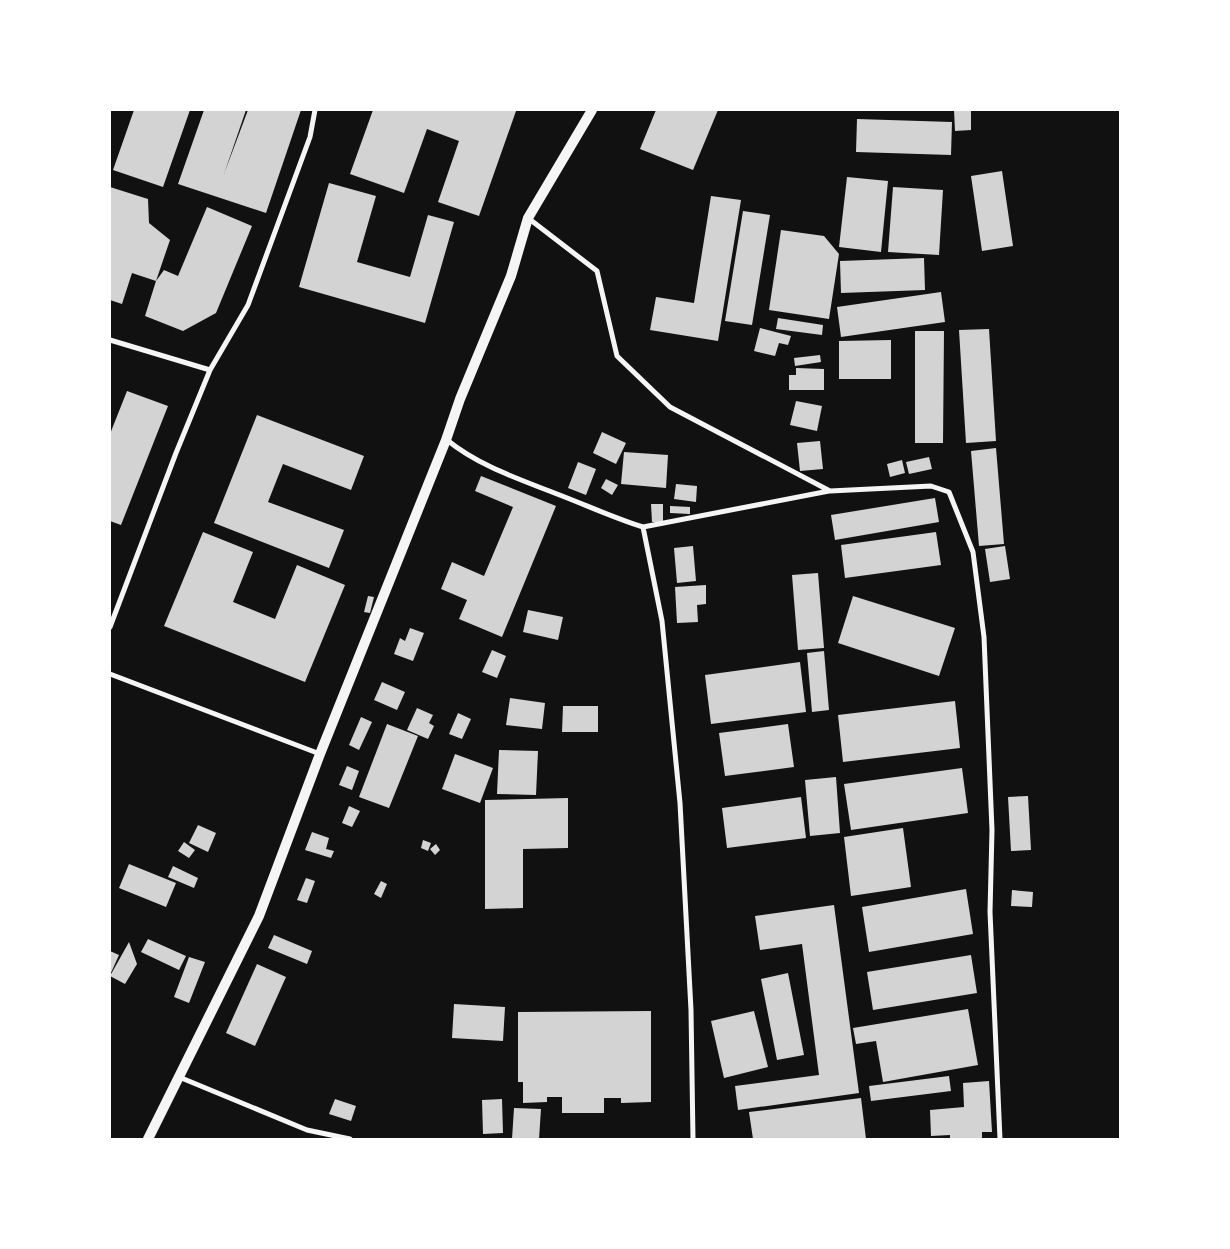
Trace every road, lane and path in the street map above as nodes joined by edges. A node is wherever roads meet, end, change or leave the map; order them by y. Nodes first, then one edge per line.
1 (315, 110) edge
2 (592, 110) edge
3 (528, 218) junction
4 (110, 340) edge
5 (210, 370) junction
6 (446, 440) junction
7 (830, 491) junction
8 (643, 527) junction
9 (110, 627) edge
10 (110, 674) edge
11 (320, 754) junction
12 (179, 1077) junction
13 (148, 1139) edge
14 (350, 1139) edge
15 (693, 1139) edge
16 (1000, 1139) edge

1 - 5 street
2 - 3 main road
3 - 6 main road
3 - 7 street
4 - 5 street
5 - 9 street
6 - 8 street
6 - 11 main road
7 - 8 street
7 - 16 street
8 - 15 street
10 - 11 street
11 - 12 main road
12 - 13 main road
12 - 14 street

